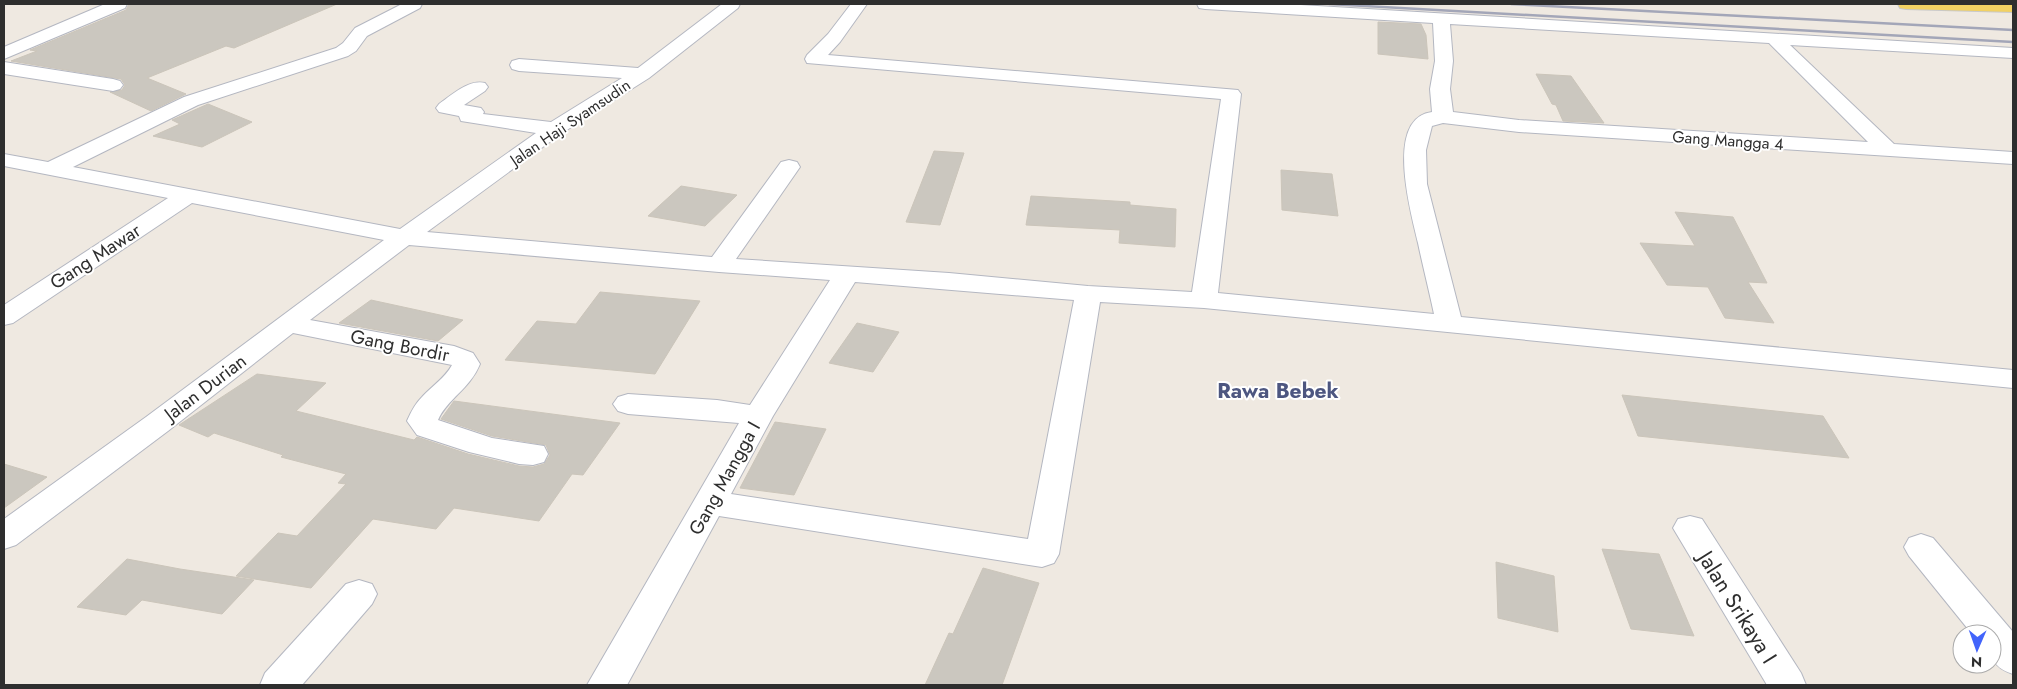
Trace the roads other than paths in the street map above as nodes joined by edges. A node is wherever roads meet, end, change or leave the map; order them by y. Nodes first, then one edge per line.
1 (119, 4) edge
2 (388, 4) edge
3 (732, 4) edge
4 (859, 4) edge
5 (1205, 4) edge
6 (1906, 4) edge
7 (412, 5) edge
8 (2013, 7) edge
9 (1441, 18) junction
10 (1775, 40) junction
11 (2013, 53) edge
12 (4, 54) edge
13 (519, 65) dead end
14 (4, 68) edge
15 (642, 74) junction
16 (113, 85) dead end
17 (478, 88) dead end
18 (1443, 117) junction
19 (555, 129) junction
20 (1889, 151) junction
21 (4, 160) edge
22 (2010, 161) edge
23 (789, 167) dead end
24 (53, 168) junction
25 (187, 196) junction
26 (404, 237) junction
27 (719, 265) junction
28 (847, 274) junction
29 (1088, 294) junction
30 (1204, 300) junction
31 (4, 317) edge
32 (289, 324) junction
33 (1450, 325) junction
34 (2013, 379) edge
35 (628, 404) dead end
36 (758, 416) junction
37 (533, 454) dead end
38 (711, 503) junction
39 (1690, 528) dead end
40 (4, 536) edge
41 (1921, 547) dead end
42 (359, 594) dead end
43 (2013, 658) edge
44 (279, 685) edge
45 (606, 685) edge
46 (1787, 685) edge

1 - 12 street
2 - 7 street
3 - 15 street, Jalan Haji Syamsudin
4 - 30 street
5 - 9 street
6 - 8 main road
7 - 24 street
9 - 10 street
9 - 18 street
10 - 11 street
10 - 20 street
13 - 15 street
14 - 16 street
15 - 19 street, Jalan Haji Syamsudin
17 - 19 street
18 - 20 street, Gang Mangga 4
18 - 33 street
19 - 26 street, Jalan Haji Syamsudin
20 - 22 street, Gang Mangga 4
21 - 24 street
23 - 27 street
24 - 25 street
25 - 26 street
25 - 31 street, Gang Mawar
26 - 27 street
26 - 32 street, Jalan Durian
27 - 28 street
28 - 29 street
28 - 36 street, Gang Mangga I
29 - 30 street
29 - 38 street
30 - 33 street
32 - 37 street, Gang Bordir
32 - 40 street, Jalan Durian
33 - 34 street
35 - 36 street
36 - 38 street, Gang Mangga I
38 - 45 street, Gang Mangga I
39 - 46 street, Jalan Srikaya I
41 - 43 street
42 - 44 street

